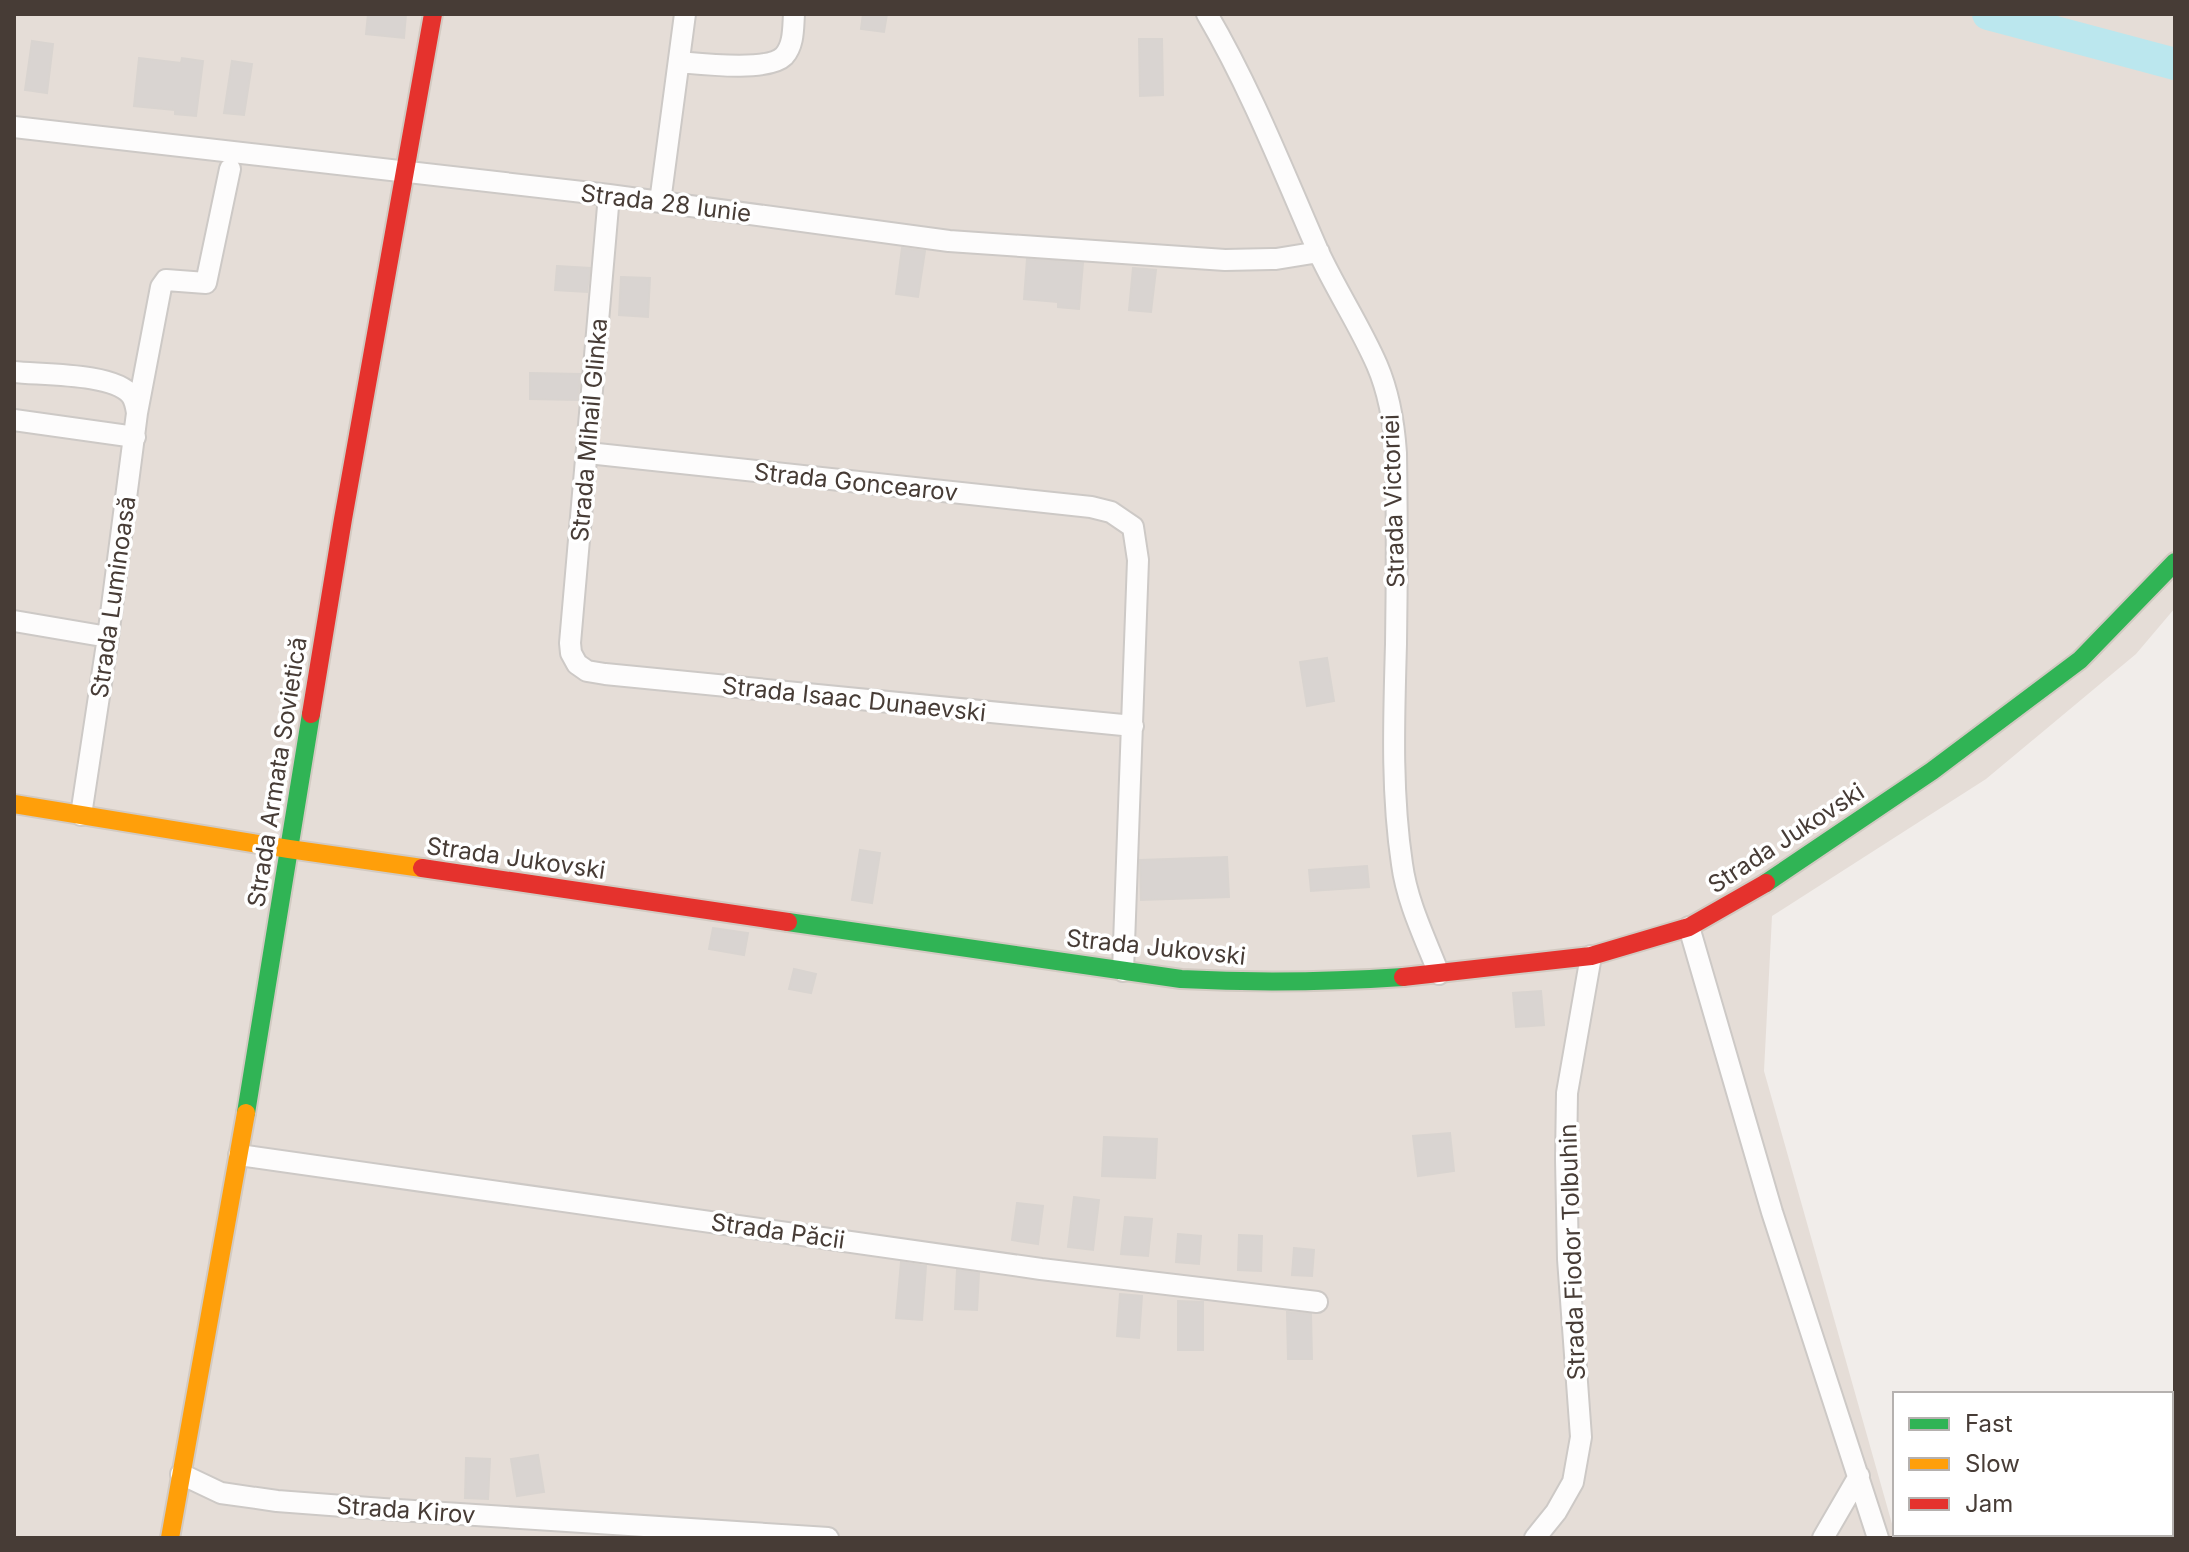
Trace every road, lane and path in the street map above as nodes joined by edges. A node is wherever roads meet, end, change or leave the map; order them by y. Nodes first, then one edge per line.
1 (433, 14) edge
2 (685, 14) edge
3 (794, 14) edge
4 (1207, 14) edge
5 (679, 62) junction
6 (14, 127) edge
7 (230, 169) dead end
8 (405, 172) junction
9 (609, 195) junction
10 (660, 202) junction
11 (1319, 252) junction
12 (14, 372) edge
13 (137, 413) junction
14 (14, 420) edge
15 (135, 437) junction
16 (588, 453) junction
17 (2175, 562) edge
18 (14, 621) edge
19 (108, 637) junction
20 (577, 664) joint
21 (1133, 726) junction
22 (14, 804) edge
23 (81, 815) junction
24 (289, 849) junction
25 (1689, 927) junction
26 (1591, 956) junction
27 (1123, 971) junction
28 (1439, 974) junction
29 (239, 1155) junction
30 (1317, 1302) dead end
31 (181, 1474) junction
32 (1859, 1476) junction
33 (170, 1538) edge
34 (828, 1538) edge
35 (1535, 1538) edge
36 (1823, 1538) edge
37 (1878, 1538) edge

1 - 8 main road, Strada Armata Sovietică
2 - 5 street
3 - 5 street
4 - 11 street, Strada Victoriei
5 - 10 street
6 - 8 street, Strada 28 Iunie
7 - 13 street, Strada Luminoasă
8 - 9 street, Strada 28 Iunie
8 - 24 main road, Strada Armata Sovietică
9 - 10 street, Strada 28 Iunie
9 - 16 street, Strada Mihail Glinka
10 - 11 street, Strada 28 Iunie
11 - 28 street, Strada Victoriei
12 - 13 street
13 - 15 street, Strada Luminoasă
14 - 15 street
15 - 19 street, Strada Luminoasă
16 - 20 street, Strada Mihail Glinka
16 - 21 street, Strada Goncearov
17 - 25 main road, Strada Jukovski
18 - 19 street
19 - 23 street, Strada Luminoasă
20 - 21 street, Strada Isaac Dunaevski
21 - 27 street
22 - 23 main road, Strada Jukovski
23 - 24 main road, Strada Jukovski
24 - 27 main road, Strada Jukovski
24 - 29 main road, Strada Armata Sovietică
25 - 26 main road, Strada Jukovski
25 - 32 street
26 - 28 main road, Strada Jukovski
26 - 35 street, Strada Fiodor Tolbuhin
27 - 28 main road, Strada Jukovski
29 - 30 street, Strada Păcii
29 - 31 main road, Strada Armata Sovietică
31 - 33 main road, Strada Armata Sovietică
31 - 34 street, Strada Kirov
32 - 36 street
32 - 37 street

